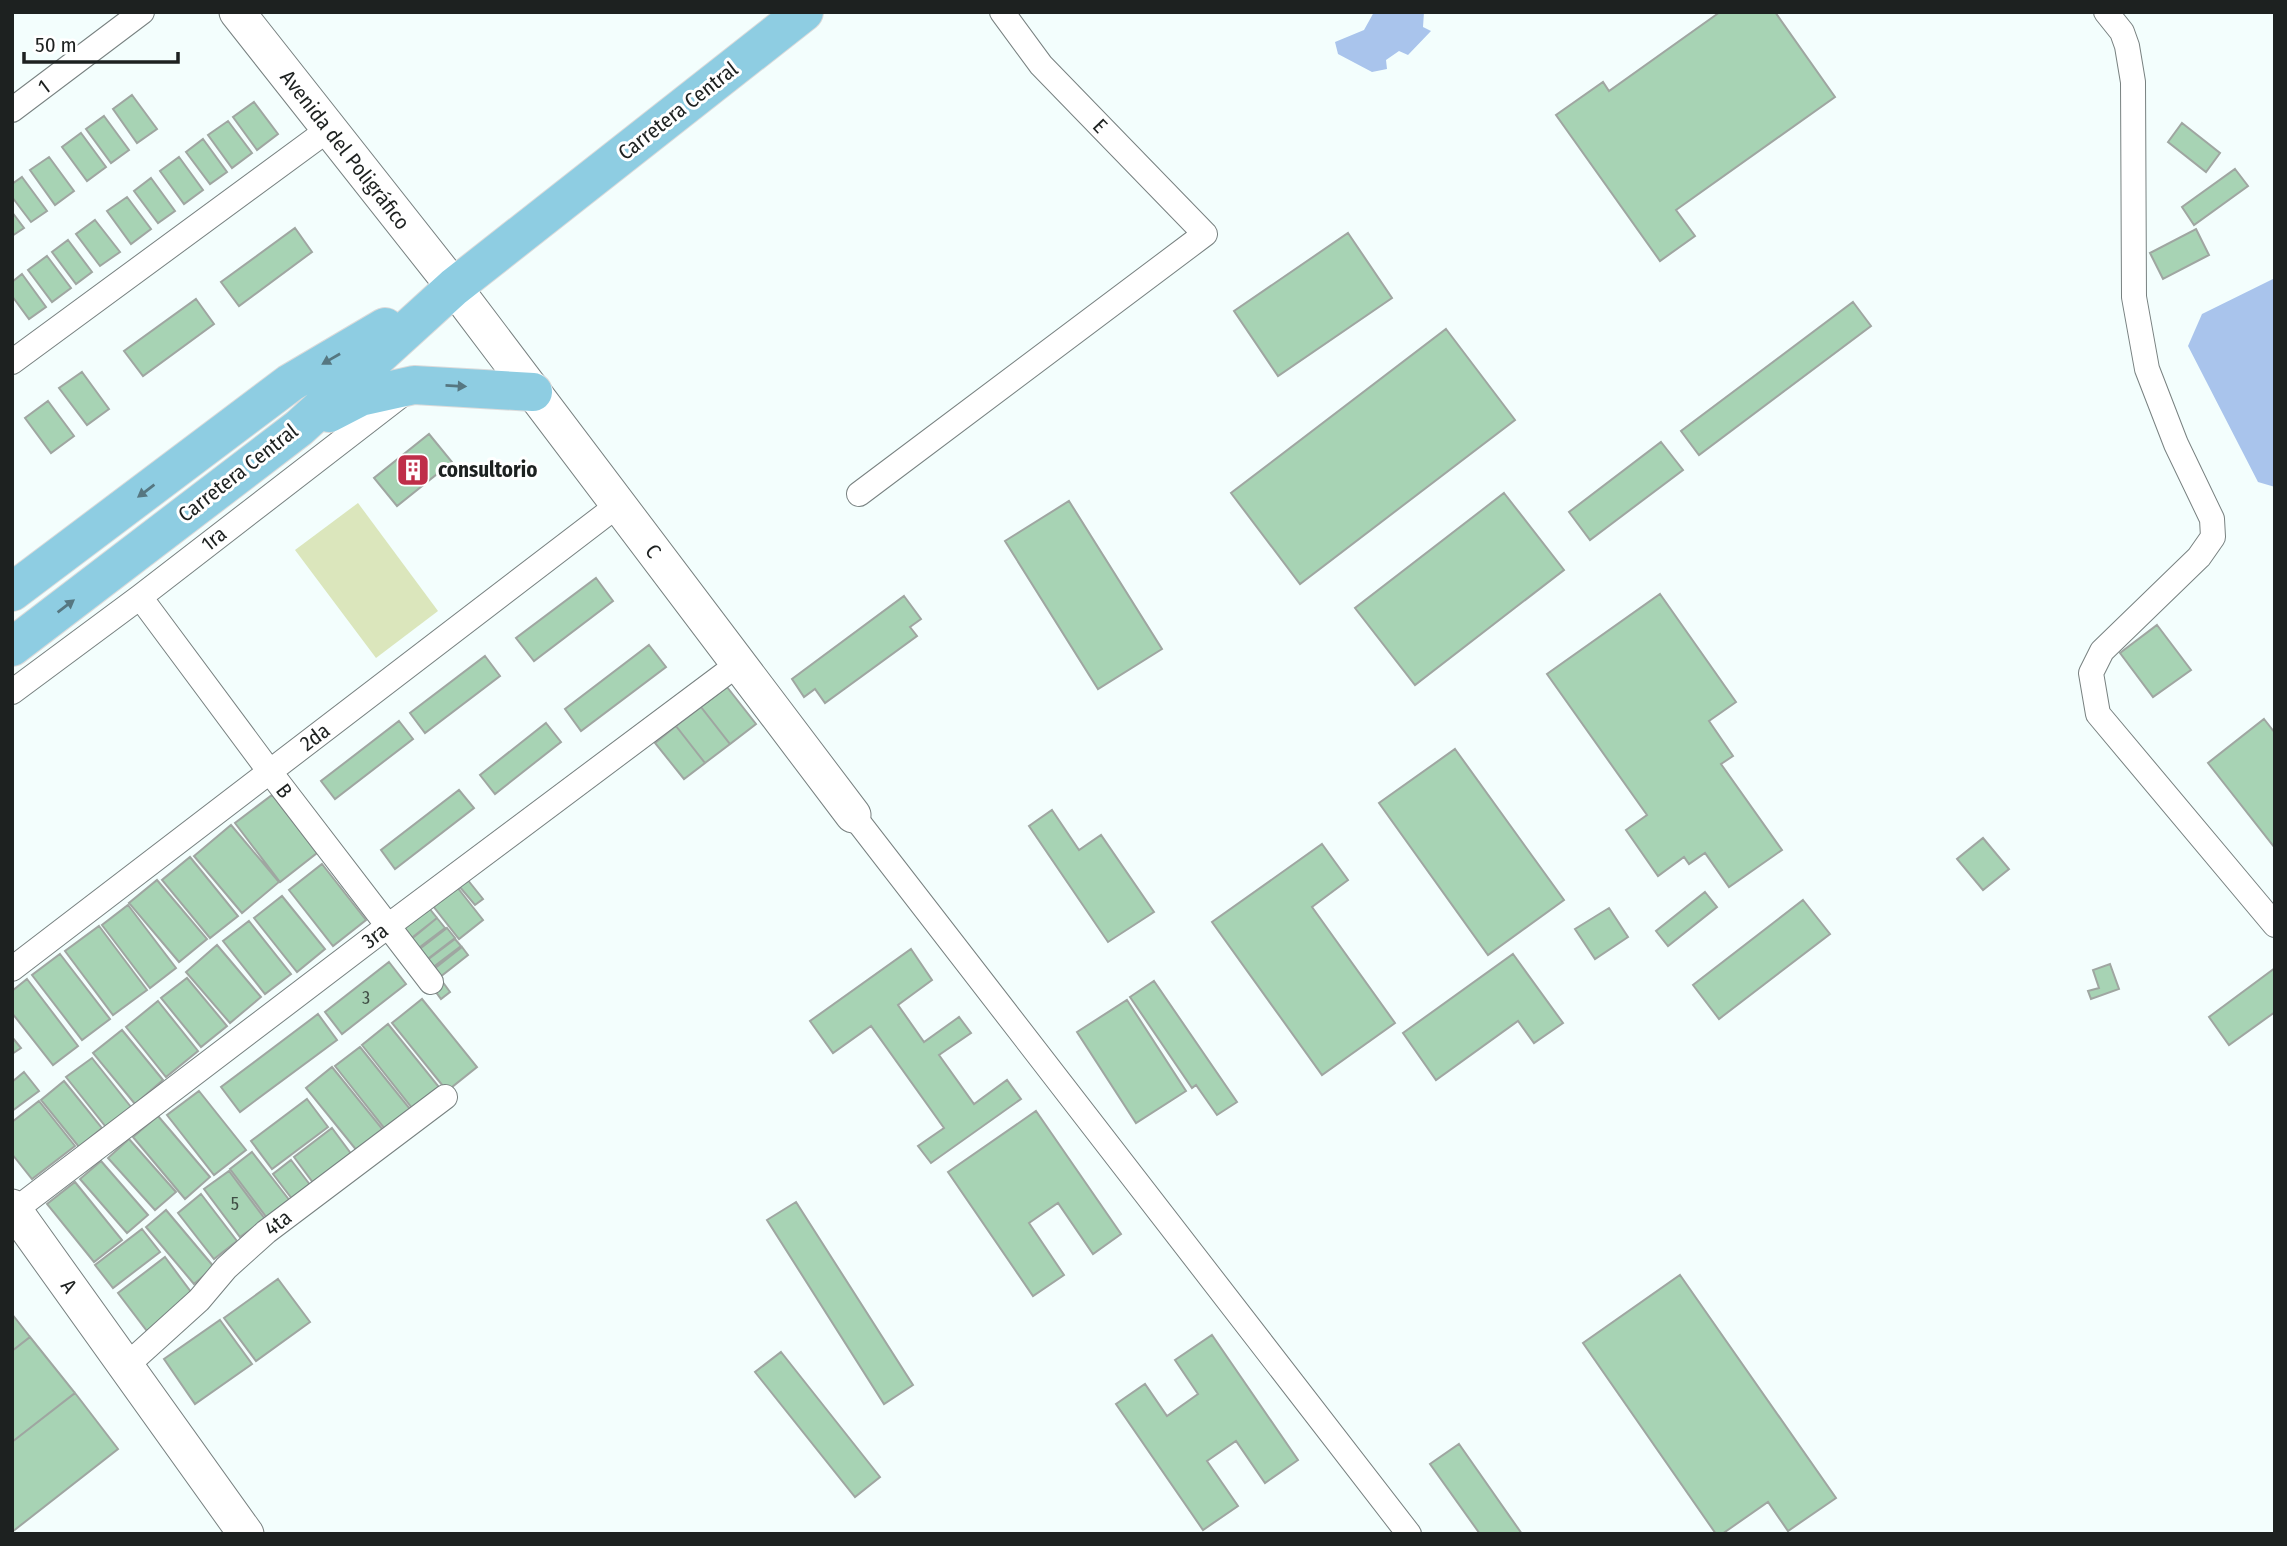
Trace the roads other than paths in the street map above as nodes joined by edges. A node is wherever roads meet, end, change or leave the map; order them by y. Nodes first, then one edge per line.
1 (142, 12) edge
2 (237, 12) edge
3 (804, 12) edge
4 (1002, 12) edge
5 (2106, 12) edge
6 (12, 110) edge
7 (329, 130) junction
8 (454, 287) junction
9 (12, 362) edge
10 (414, 385) junction
11 (533, 392) junction
12 (299, 428) junction
13 (859, 494) dead end
14 (618, 505) junction
15 (12, 592) edge
16 (140, 597) junction
17 (12, 647) edge
18 (738, 664) junction
19 (12, 692) edge
20 (270, 772) junction
21 (852, 815) joint
22 (2275, 925) edge
23 (388, 926) junction
24 (12, 969) edge
25 (431, 982) dead end
26 (445, 1097) dead end
27 (13, 1208) edge
28 (126, 1366) junction
29 (246, 1534) edge
30 (1409, 1534) edge

1 - 6 street, 1
2 - 7 street, Avenida del Poligráfico
3 - 8 main road, Carretera Central
4 - 13 street, E
5 - 22 street
7 - 8 street, Avenida del Poligráfico
7 - 9 street
8 - 11 street, C
8 - 12 main road, Carretera Central
8 -> 15 main road, Carretera Central
10 -> 11 main road
10 - 12 main road
10 - 16 street, 1ra
11 - 14 street, C
17 -> 12 main road, Carretera Central
14 - 18 street, C
14 - 20 street, 2da
16 - 19 street, 1ra
16 - 20 street, B
18 - 21 street, C
18 - 23 street, 3ra
20 - 23 street, B
20 - 24 street, 2da
21 - 30 street
23 - 25 street, B
23 - 27 street, 3ra
26 - 28 street, 4ta
27 - 28 street, A
28 - 29 street, A

